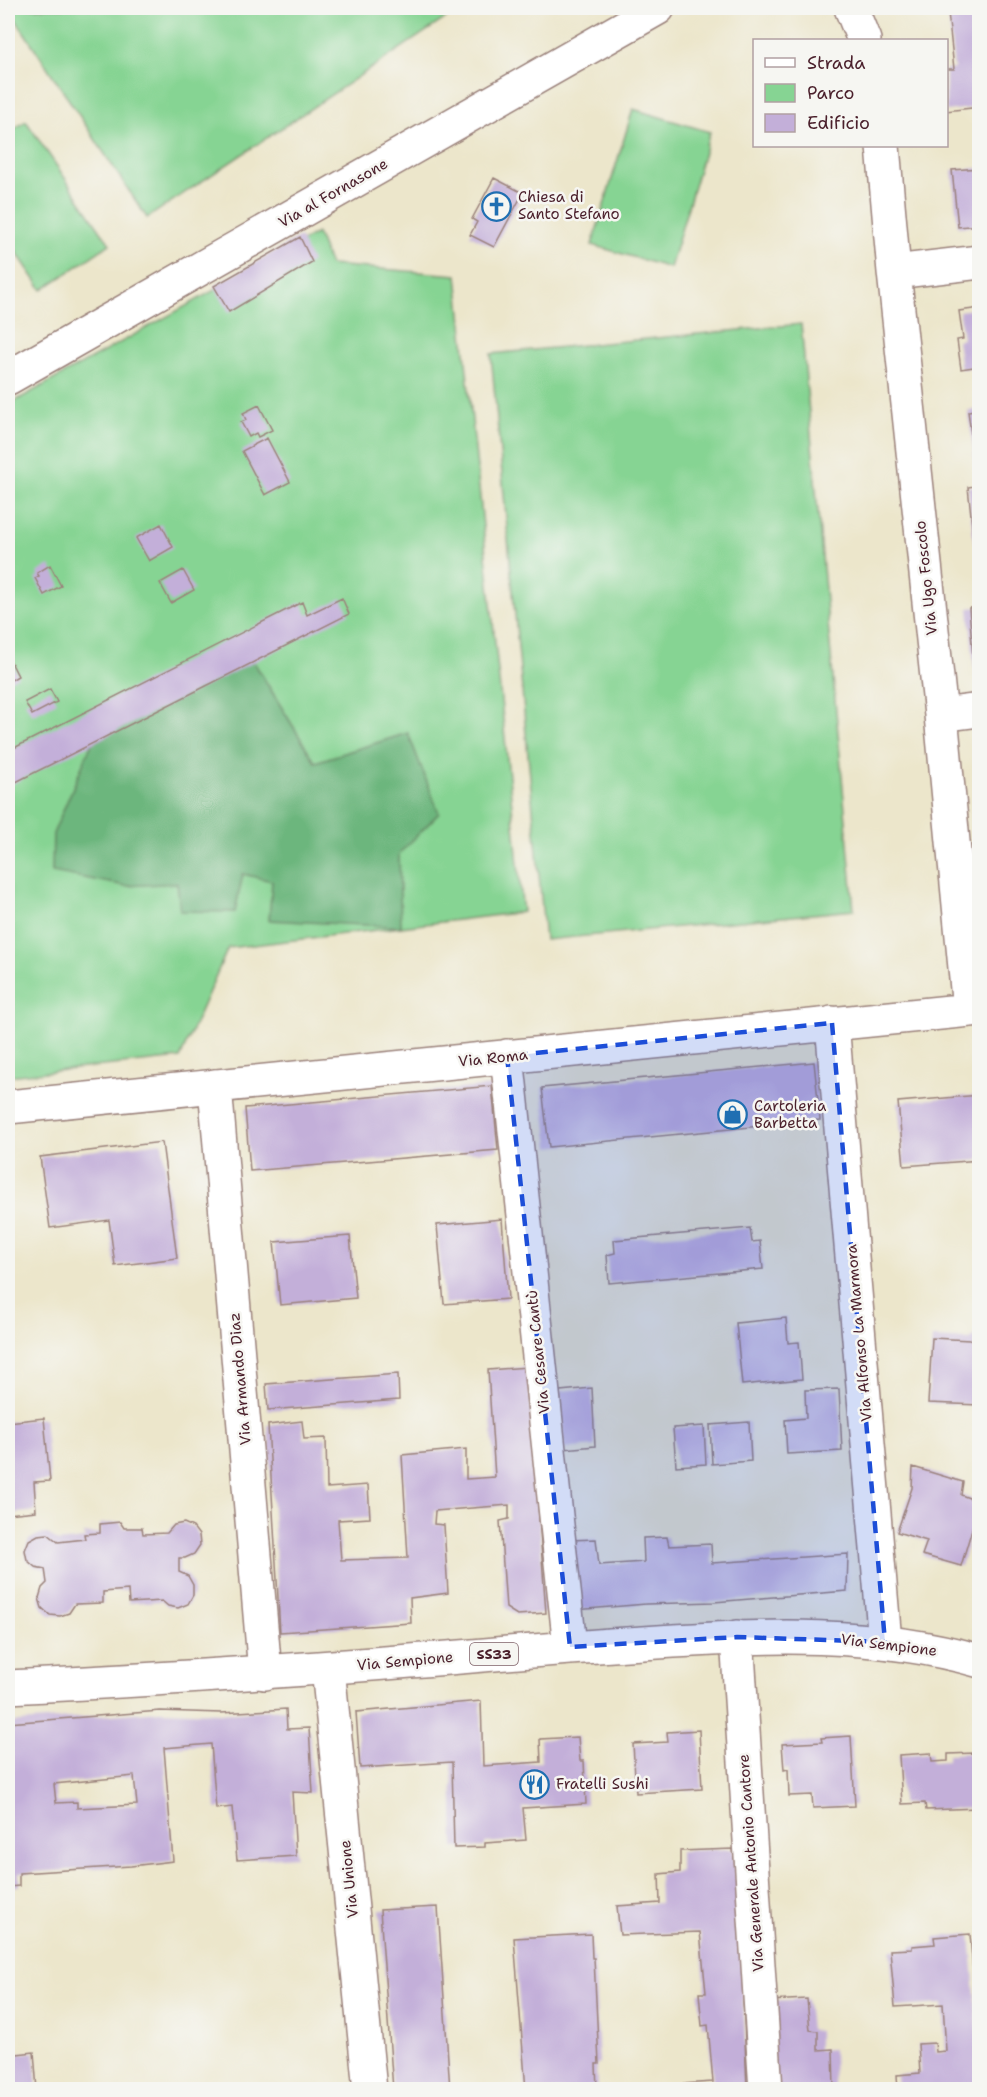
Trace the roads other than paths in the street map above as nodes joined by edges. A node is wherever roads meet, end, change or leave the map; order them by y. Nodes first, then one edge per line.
1 (658, 8) edge
2 (851, 8) edge
3 (873, 8) edge
4 (864, 39) edge
5 (875, 39) edge
6 (883, 147) edge
7 (980, 262) edge
8 (894, 272) junction
9 (8, 378) edge
10 (980, 710) edge
11 (941, 715) junction
12 (974, 1009) edge
13 (832, 1023) junction
14 (507, 1056) junction
15 (215, 1086) junction
16 (8, 1107) edge
17 (737, 1637) junction
18 (885, 1642) junction
19 (570, 1647) junction
20 (980, 1661) edge
21 (328, 1668) junction
22 (265, 1673) junction
23 (8, 1687) edge
24 (370, 2090) edge
25 (766, 2090) edge

1 - 9 street, Via al Fornasone
2 - 4 street
3 - 5 street
6 - 8 street, Via Ugo Foscolo
7 - 8 street
8 - 11 street, Via Ugo Foscolo
10 - 11 street
11 - 12 street, Via Ugo Foscolo
12 - 13 street, Via Roma
13 - 14 street, Via Roma
13 - 18 street, Via Alfonso La Marmora
14 - 15 street, Via Roma
14 - 19 street, Via Cesare Cantù
15 - 16 street, Via Roma
15 - 22 street, Via Armando Diaz
17 - 18 street, Via Sempione / SS33
17 - 19 street, Via Sempione / SS33
17 - 25 street, Via Generale Antonio Cantore
18 - 20 street, Via Sempione / SS33
19 - 21 street, Via Sempione / SS33
21 - 22 street, Via Sempione / SS33
21 - 24 street, Via Unione
22 - 23 street, Via Sempione / SS33

